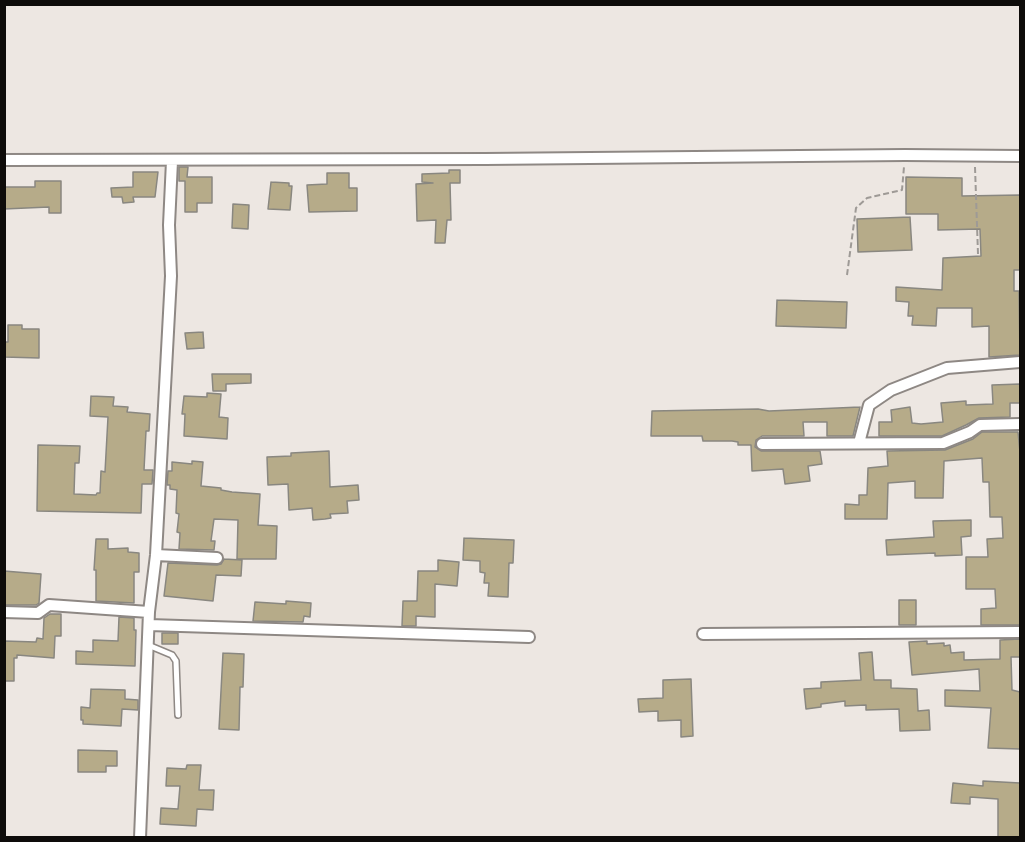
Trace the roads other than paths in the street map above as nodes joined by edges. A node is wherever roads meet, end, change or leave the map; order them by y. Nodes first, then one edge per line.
1 (1020, 156) edge
2 (4, 160) edge
3 (172, 161) junction
4 (1020, 362) edge
5 (1020, 424) edge
6 (859, 443) junction
7 (762, 444) dead end
8 (156, 555) junction
9 (218, 558) dead end
10 (4, 612) edge
11 (149, 612) junction
12 (149, 625) junction
13 (1020, 632) edge
14 (703, 634) dead end
15 (529, 637) dead end
16 (148, 645) junction
17 (178, 715) dead end
18 (140, 837) edge

1 - 3 street
2 - 3 street
3 - 8 street
4 - 6 street
5 - 6 street
6 - 7 street
8 - 9 street
8 - 11 street
10 - 11 street
11 - 12 street
12 - 15 street
12 - 16 street
13 - 14 street
16 - 17 lane
16 - 18 street

